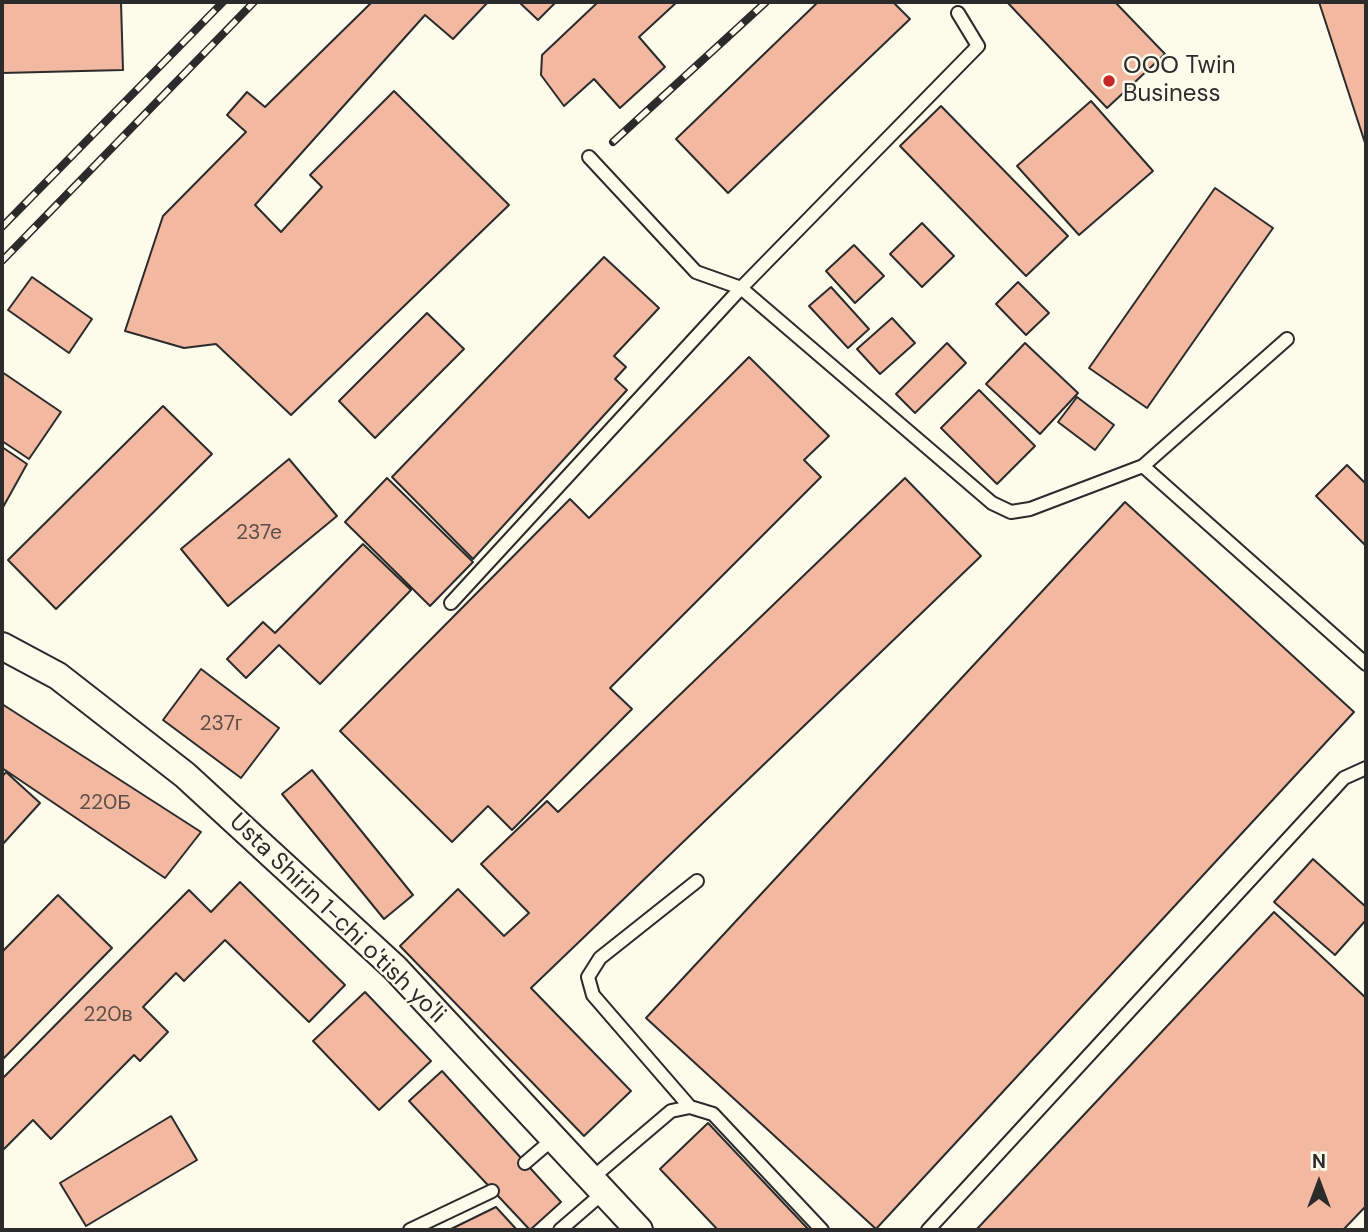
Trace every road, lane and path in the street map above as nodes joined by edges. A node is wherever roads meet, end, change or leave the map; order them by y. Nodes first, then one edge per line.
1 (958, 13) dead end
2 (589, 157) dead end
3 (741, 288) junction
4 (1287, 338) dead end
5 (1143, 466) junction
6 (451, 603) dead end
7 (2, 646) edge
8 (1366, 664) edge
9 (1366, 768) edge
10 (697, 881) dead end
11 (690, 1107) junction
12 (554, 1139) junction
13 (525, 1163) dead end
14 (598, 1186) junction
15 (492, 1191) dead end
16 (410, 1230) edge
17 (559, 1230) edge
18 (639, 1230) edge
19 (822, 1230) edge
20 (928, 1230) edge

1 - 3 lane
2 - 3 lane
3 - 5 lane
3 - 6 lane
4 - 5 lane
5 - 8 lane
7 - 12 street, Usta Shirin 1-chi o'tish yo'li
9 - 20 lane
10 - 11 lane
11 - 14 lane
11 - 19 lane
12 - 13 lane
12 - 14 street, Usta Shirin 1-chi o'tish yo'li
14 - 17 lane
14 - 18 street, Usta Shirin 1-chi o'tish yo'li
15 - 16 lane

